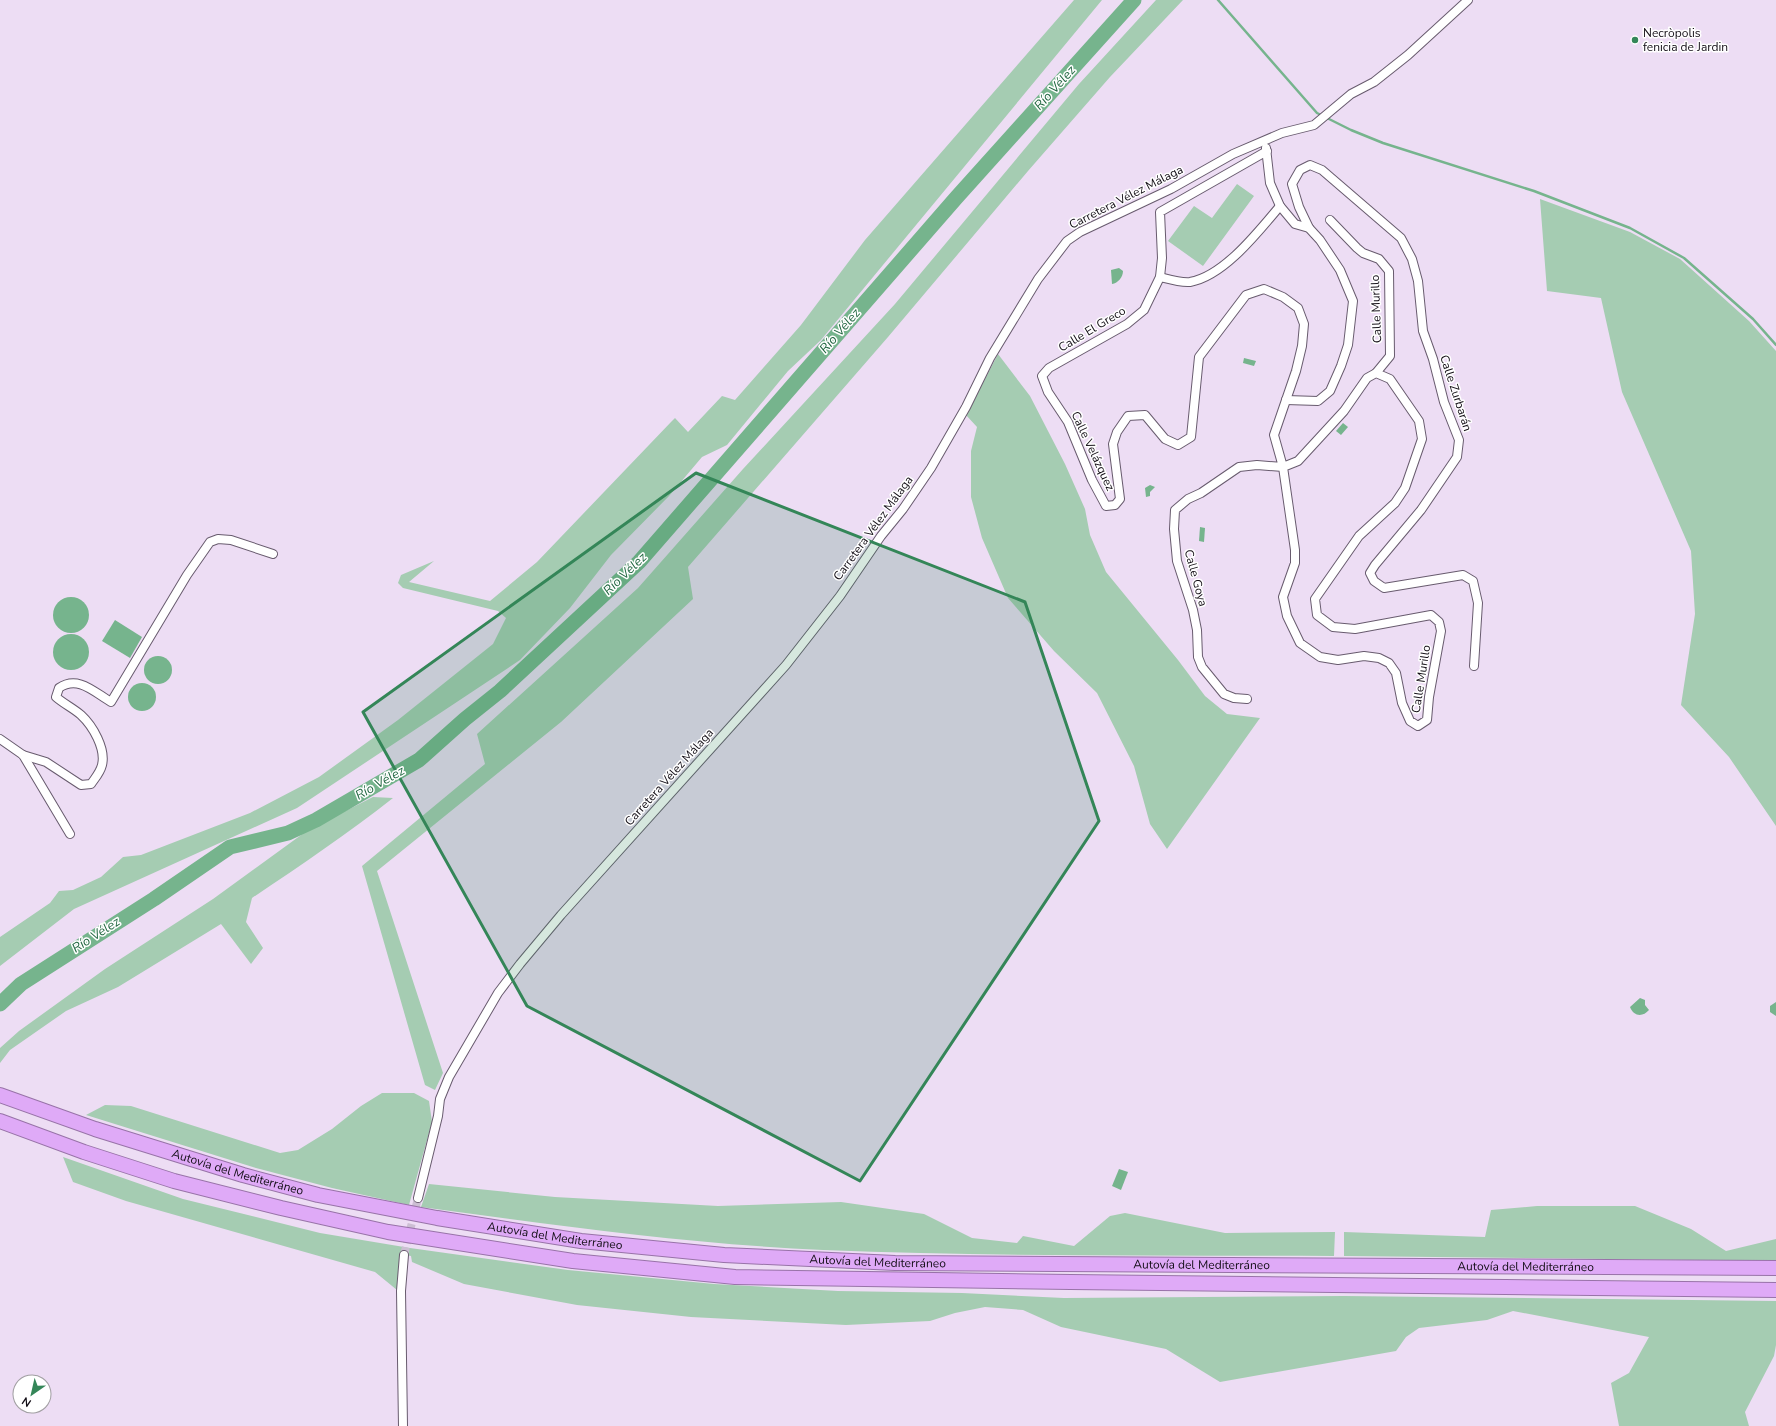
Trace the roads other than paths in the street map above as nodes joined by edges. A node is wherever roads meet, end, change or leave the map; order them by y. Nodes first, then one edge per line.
1 (1468, 0) edge
2 (1264, 140) junction
3 (1266, 151) junction
4 (1280, 206) junction
5 (1330, 220) dead end
6 (1309, 228) junction
7 (1160, 277) junction
8 (1376, 373) junction
9 (1042, 376) joint
10 (1286, 400) junction
11 (1283, 467) junction
12 (273, 554) dead end
13 (1474, 666) dead end
14 (1246, 699) dead end
15 (0, 739) edge
16 (23, 755) junction
17 (70, 834) dead end
18 (0, 1095) edge
19 (0, 1121) edge
20 (418, 1198) tunnel mouth
21 (404, 1255) tunnel mouth
22 (1776, 1268) edge
23 (1776, 1290) edge
24 (403, 1426) edge

1 - 2 street, Carretera Vélez Málaga
2 - 3 street, Calle Zurbarán
2 - 20 street, Carretera Vélez Málaga
3 - 4 street, Calle Zurbarán
3 - 7 street, Calle El Greco
4 - 6 street, Calle Zurbarán
4 - 7 street
5 - 8 street, Calle Murillo
6 - 10 street, Calle Zurbarán
6 - 13 street, Calle Zurbarán
7 - 9 street, Calle El Greco
8 - 11 street, Calle Murillo
8 - 11 street, Calle Murillo
9 - 10 street, Calle Velázquez
10 - 11 street, Calle Velázquez
11 - 14 street, Calle Goya
12 - 16 street
15 - 16 street
16 - 17 street
18 - 22 highway, Autovía del Mediterráneo
19 - 23 highway, Autovía del Mediterráneo
21 - 24 street

